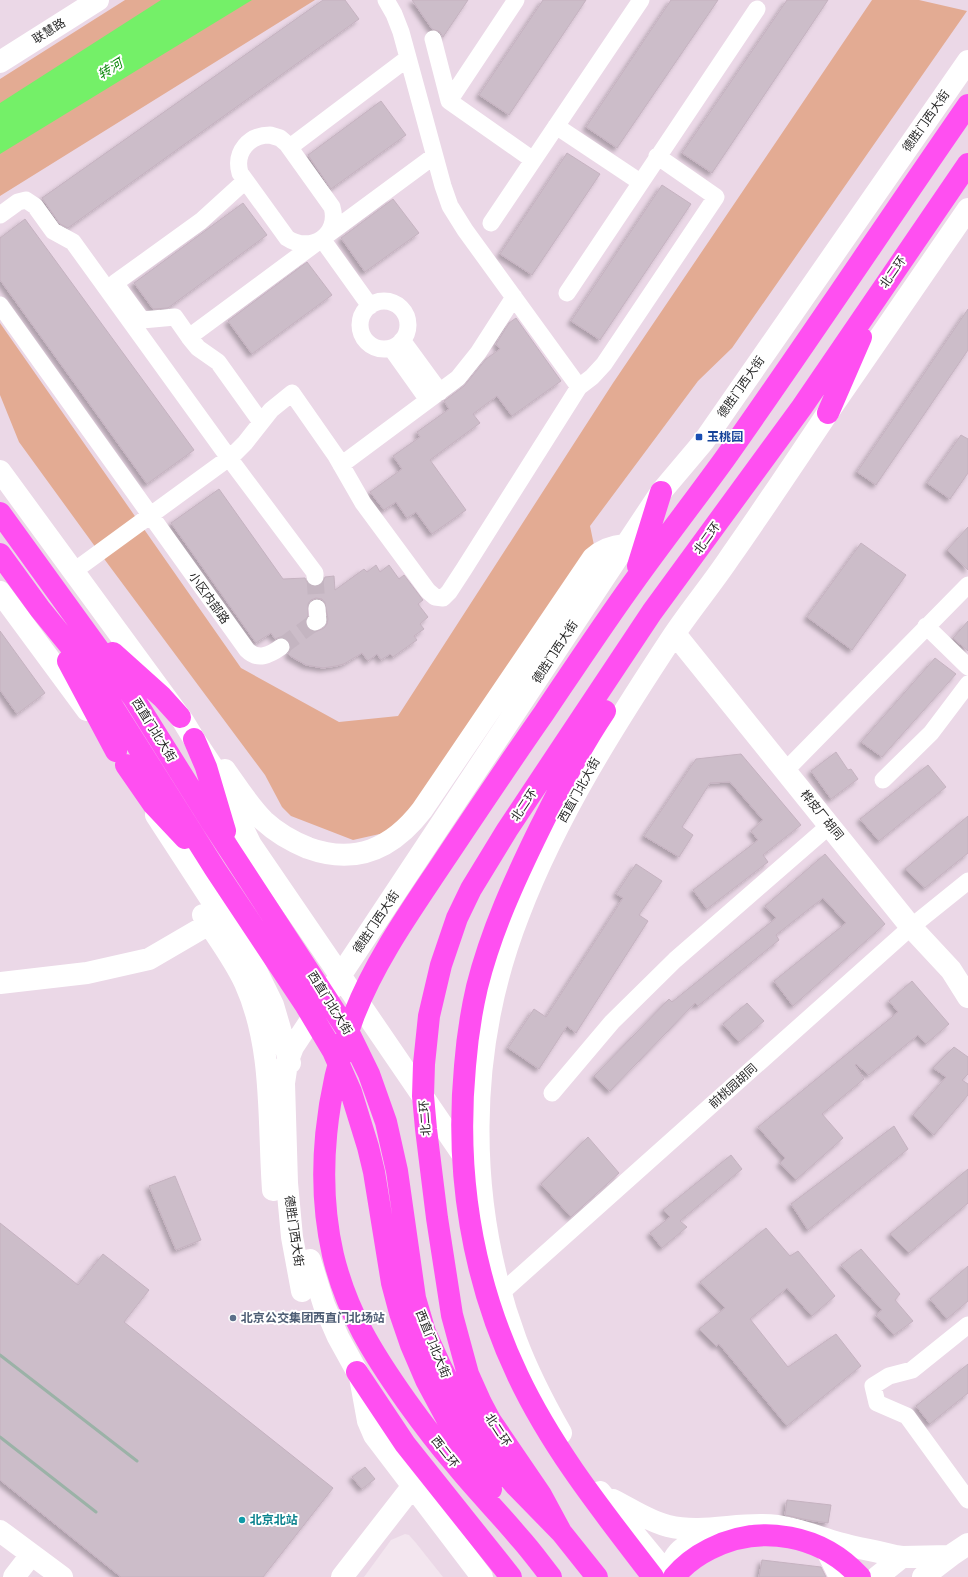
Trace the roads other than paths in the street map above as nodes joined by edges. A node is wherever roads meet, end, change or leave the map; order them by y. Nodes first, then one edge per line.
1 (98, 0) edge
2 (386, 0) edge
3 (516, 0) edge
4 (641, 0) edge
5 (758, 9) dead end
6 (433, 39) dead end
7 (408, 58) junction
8 (968, 61) edge
9 (0, 62) edge
10 (449, 101) junction
11 (968, 105) edge
12 (556, 126) junction
13 (290, 147) junction
14 (434, 156) junction
15 (657, 156) junction
16 (533, 160) junction
17 (968, 164) edge
18 (961, 178) edge
19 (245, 181) junction
20 (640, 182) junction
21 (968, 209) edge
22 (0, 215) edge
23 (491, 223) dead end
24 (322, 239) junction
25 (881, 290) junction
26 (567, 293) dead end
27 (514, 297) junction
28 (0, 305) edge
29 (370, 306) junction
30 (189, 337) junction
31 (396, 344) junction
32 (579, 387) junction
33 (434, 396) junction
34 (828, 413) junction
35 (261, 422) junction
36 (229, 458) junction
37 (341, 465) junction
38 (0, 471) edge
39 (661, 492) junction
40 (0, 513) edge
41 (149, 515) junction
42 (625, 545) junction
43 (0, 554) edge
44 (74, 571) junction
45 (315, 577) tunnel mouth
46 (633, 583) junction
47 (968, 585) edge
48 (0, 592) edge
49 (40, 609) junction
50 (652, 612) junction
51 (75, 615) junction
52 (926, 626) junction
53 (675, 634) junction
54 (281, 647) tunnel mouth
55 (968, 667) edge
56 (968, 684) edge
57 (180, 717) junction
58 (194, 739) junction
59 (121, 758) junction
60 (786, 770) junction
61 (883, 780) dead end
62 (156, 816) junction
63 (830, 825) junction
64 (233, 854) junction
65 (220, 876) junction
66 (968, 881) edge
67 (209, 924) junction
68 (912, 927) junction
69 (0, 983) edge
70 (968, 997) edge
71 (552, 1093) dead end
72 (480, 1182) junction
73 (302, 1291) junction
74 (501, 1293) junction
75 (354, 1316) junction
76 (968, 1325) edge
77 (357, 1372) junction
78 (378, 1442) junction
79 (405, 1444) junction
80 (412, 1487) junction
81 (603, 1496) junction
82 (968, 1500) edge
83 (0, 1531) edge
84 (561, 1532) junction
85 (521, 1539) junction
86 (968, 1544) edge
87 (31, 1555) junction
88 (950, 1556) junction
89 (902, 1557) junction
90 (472, 1564) edge
91 (14, 1577) edge
92 (62, 1577) edge
93 (342, 1577) edge
94 (511, 1577) edge
95 (551, 1577) edge
96 (597, 1577) edge
97 (653, 1577) edge
98 (668, 1577) edge
99 (673, 1577) edge
100 (840, 1577) edge
101 (860, 1577) edge
102 (877, 1577) edge
103 (923, 1577) edge

1 - 9 street, 联慧路
2 - 7 street
3 - 10 street
4 - 12 street
5 - 15 street
6 - 10 street
7 - 13 street
7 - 14 street
8 - 39 street, 德胜门西大街
10 - 16 street
11 - 46 highway
12 - 16 street
12 - 20 street
13 - 19 street
13 - 24 street
14 - 24 street
14 - 27 street
15 - 20 street
15 - 32 street
16 - 23 street
17 - 18 highway, 北二环
18 - 25 highway, 北二环
19 - 24 street
19 - 30 street
20 - 26 street
21 - 34 street
22 - 36 street
24 - 29 street
24 - 30 street
25 - 34 highway
25 - 50 highway, 北二环
27 - 32 street
27 - 33 street
28 - 41 street, 小区内部路
29 - 31 street
29 - 31 street
30 - 35 street
31 - 33 street
32 - 37 street
33 - 37 street
34 - 53 street
35 - 36 street
35 - 37 street
36 - 41 street
36 - 45 street
38 - 44 street
39 - 42 street, 德胜门西大街
39 - 46 highway
40 - 51 highway, 西直门北大街
41 - 44 street
41 - 54 street, 小区内部路
42 - 57 street
42 - 73 street, 德胜门西大街
43 - 49 highway, 西直门北大街
44 - 57 street
46 - 75 highway
47 - 52 street
48 - 59 street
49 - 59 highway
49 - 65 highway, 西直门北大街
50 - 84 highway, 北二环
50 - 97 highway
51 - 57 highway
51 - 64 highway, 西直门北大街
52 - 55 street
52 - 60 street
53 - 60 street, 桦皮厂胡同
53 - 72 street, 西直门北大街
56 - 61 street
57 - 58 street
58 - 64 highway
58 - 72 street
59 - 62 street
59 - 65 highway
60 - 63 street, 桦皮厂胡同
62 - 67 street
62 - 77 street
63 - 68 street, 桦皮厂胡同
63 - 71 street
64 - 84 highway, 西直门北大街
65 - 85 highway, 西直门北大街
66 - 68 street, 前桃园胡同
67 - 69 street
67 - 73 street
68 - 70 street, 桦皮厂胡同
68 - 74 street, 前桃园胡同
72 - 74 street, 西直门北大街
73 - 78 street
74 - 81 street, 西直门北大街
75 - 79 highway
75 - 85 highway, 西二环
76 - 82 street
77 - 78 street
77 - 79 highway
78 - 80 street
79 - 94 highway
80 - 90 street
80 - 93 street
81 - 89 street
81 - 98 street, 西直门北大街
83 - 87 street
84 - 96 highway
85 - 95 highway, 西二环
86 - 88 street
87 - 91 street
87 - 92 street
88 - 89 street
88 - 103 street
89 - 102 street
99 - 100 street
99 - 101 highway

